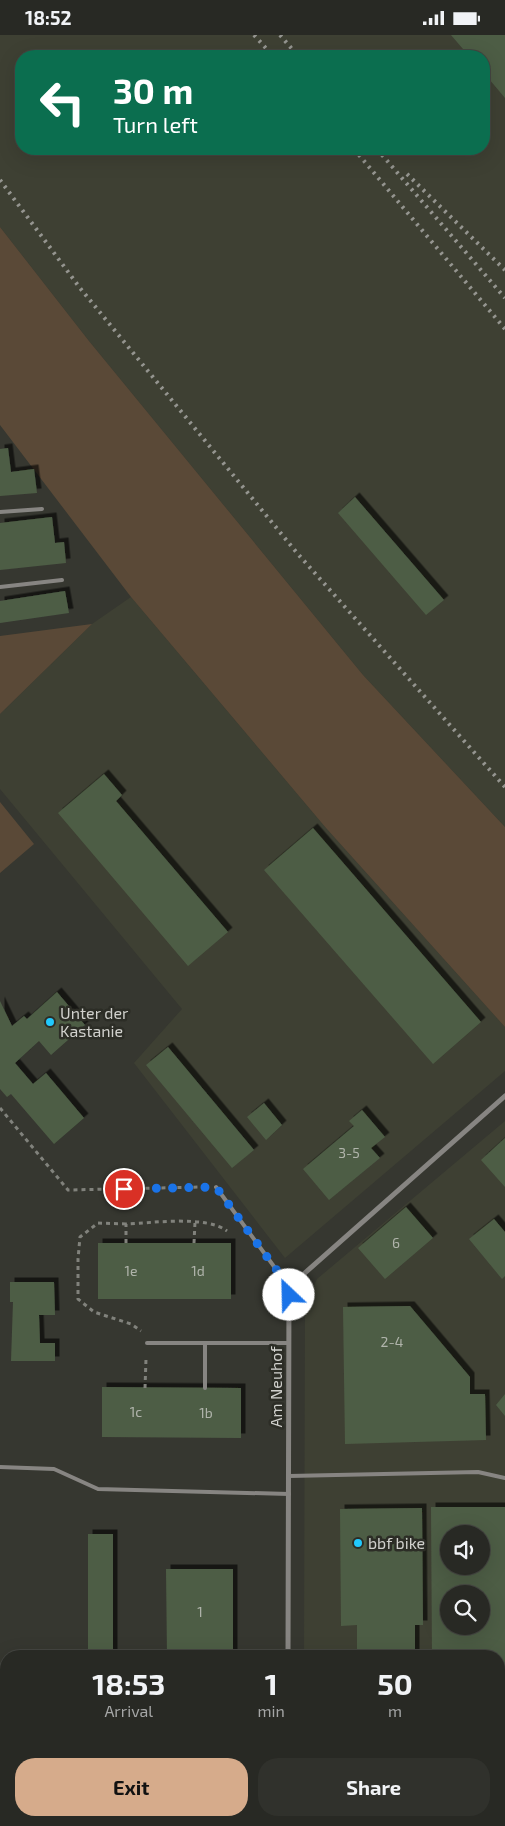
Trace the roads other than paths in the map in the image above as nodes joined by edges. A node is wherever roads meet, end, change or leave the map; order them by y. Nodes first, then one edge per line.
1 (42, 509) dead end
2 (0, 512) edge
3 (62, 580) dead end
4 (0, 587) edge
5 (505, 1096) edge
6 (216, 1187) road end
7 (289, 1287) junction
8 (147, 1343) road end
9 (205, 1343) junction
10 (289, 1343) junction
11 (205, 1388) dead end
12 (0, 1467) edge
13 (289, 1476) junction
14 (505, 1477) edge
15 (289, 1493) junction
16 (288, 1650) edge

1 - 2 lane
3 - 4 lane
5 - 7 street
6 - 7 lane
7 - 10 street, Am Neuhof
8 - 9 lane
9 - 10 lane
9 - 11 lane
10 - 13 street, Am Neuhof
12 - 15 lane
13 - 14 lane
13 - 15 street, Am Neuhof
15 - 16 street, Am Neuhof

